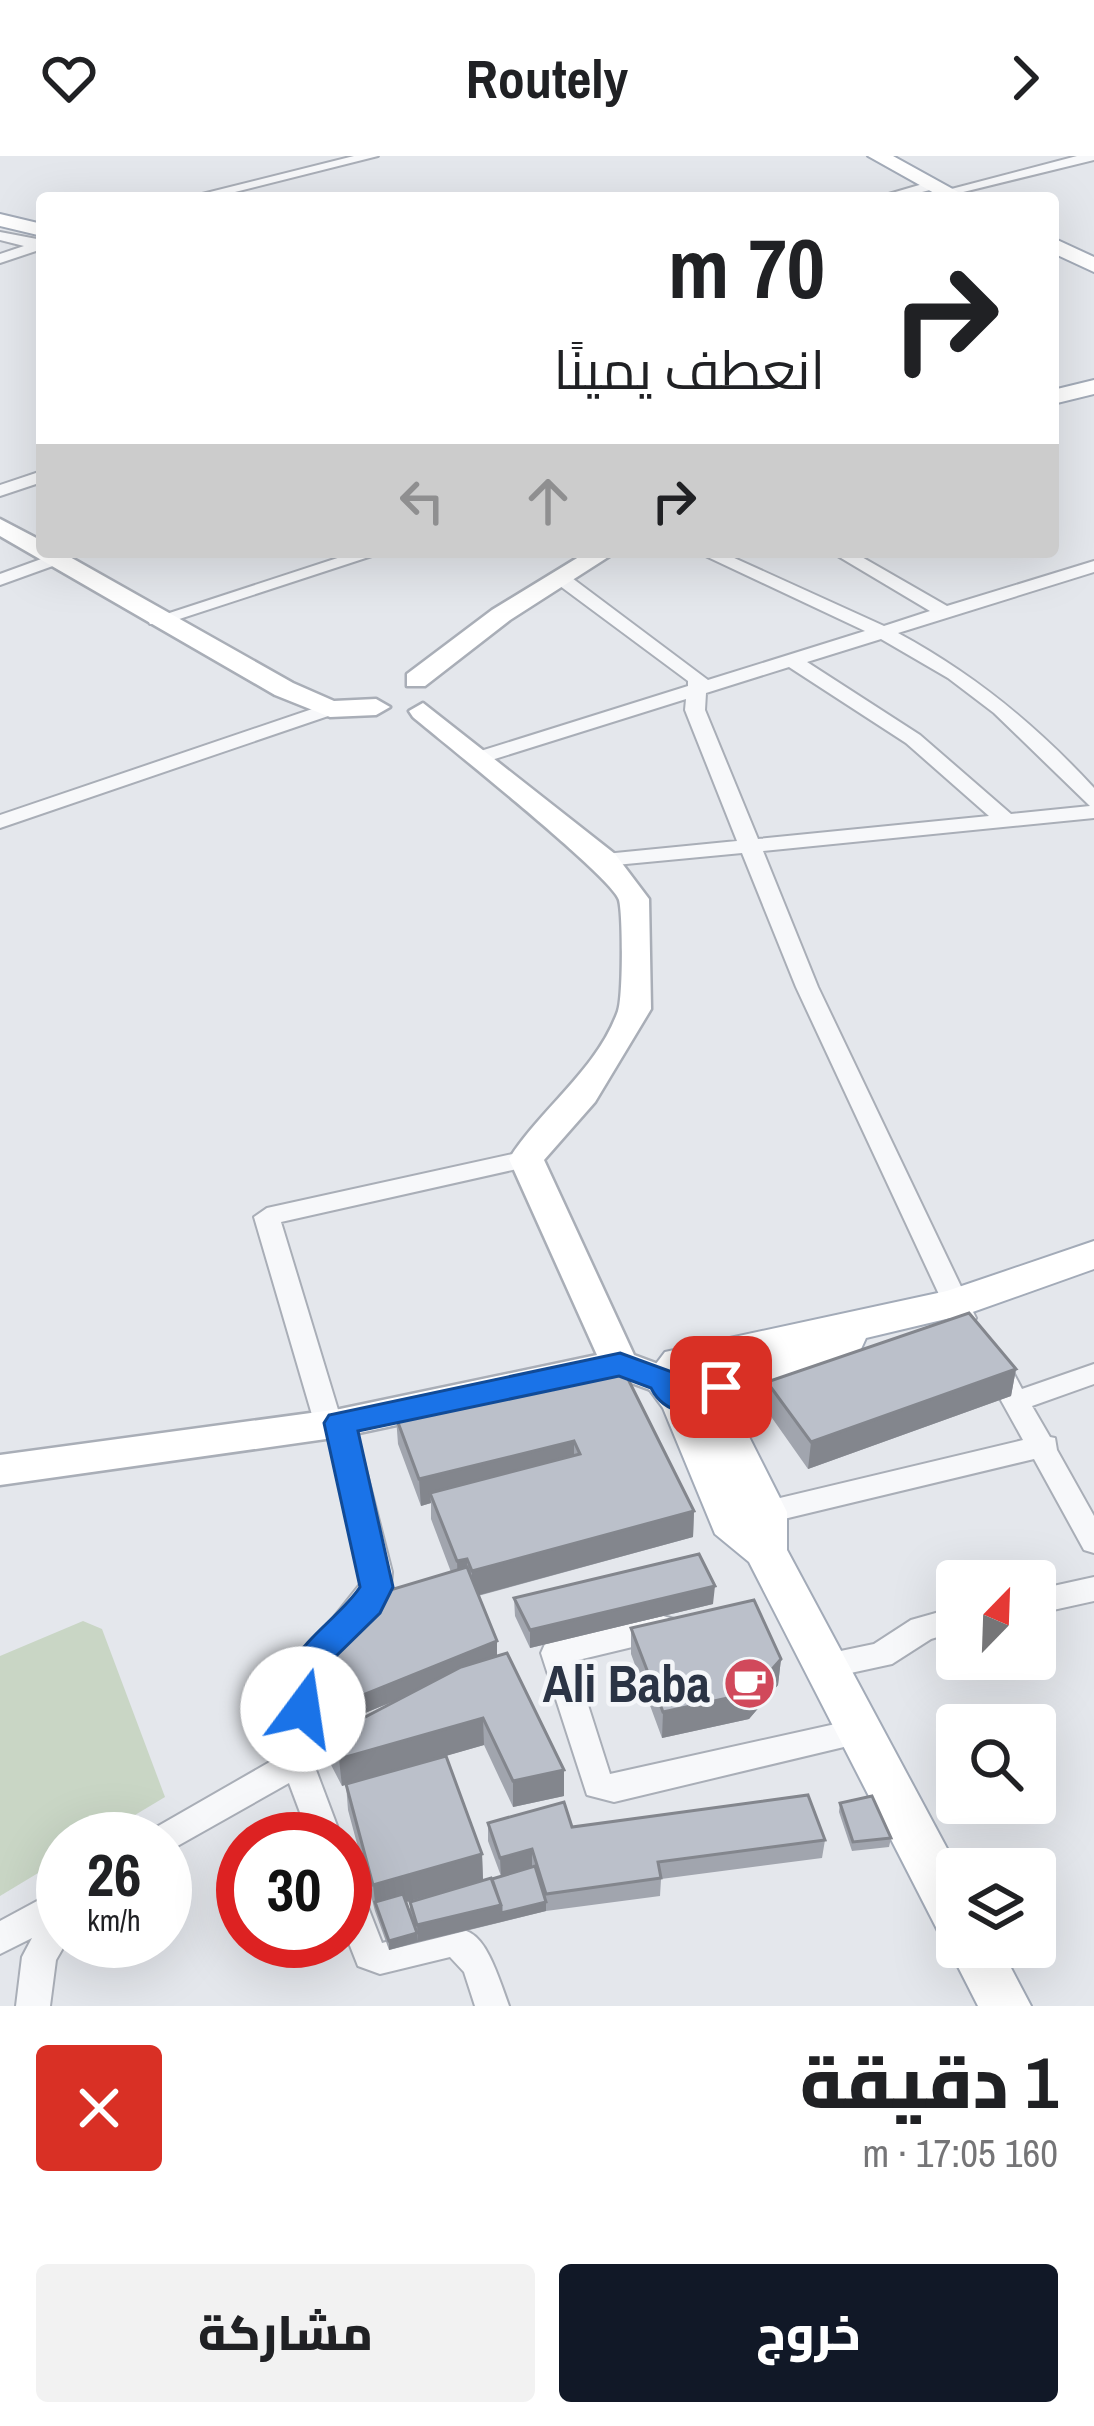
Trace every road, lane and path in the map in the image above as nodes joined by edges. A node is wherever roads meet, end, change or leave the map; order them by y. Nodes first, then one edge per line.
1 (371, 156) edge
2 (878, 156) edge
3 (1094, 156) edge
4 (218, 192) edge
5 (947, 192) edge
6 (0, 220) edge
7 (0, 236) edge
8 (36, 238) edge
9 (36, 240) edge
10 (36, 244) edge
11 (1059, 247) edge
12 (0, 260) edge
13 (1094, 265) edge
14 (1094, 387) edge
15 (1059, 396) edge
16 (36, 478) edge
17 (0, 491) edge
18 (0, 526) edge
19 (36, 547) edge
20 (40, 558) edge
21 (54, 558) edge
22 (356, 558) edge
23 (595, 558) edge
24 (719, 558) edge
25 (850, 558) edge
26 (1094, 566) edge
27 (562, 579) junction
28 (0, 580) edge
29 (941, 610) junction
30 (157, 620) junction
31 (877, 630) junction
32 (790, 659) junction
33 (700, 688) junction
34 (419, 696) junction
35 (330, 709) junction
36 (478, 758) junction
37 (1094, 801) edge
38 (1094, 812) edge
39 (4, 815) edge
40 (1003, 817) junction
41 (748, 845) junction
42 (605, 860) junction
43 (526, 1160) junction
44 (1094, 1255) edge
45 (953, 1304) junction
46 (620, 1364) junction
47 (1094, 1374) edge
48 (694, 1387) junction
49 (1019, 1400) junction
50 (335, 1424) junction
51 (1045, 1447) junction
52 (0, 1470) edge
53 (753, 1528) junction
54 (1094, 1542) edge
55 (1094, 1589) edge
56 (1056, 1597) edge
57 (695, 1621) edge
58 (936, 1625) edge
59 (823, 1666) junction
60 (858, 1732) junction
61 (297, 1762) junction
62 (316, 1812) edge
63 (192, 1823) edge
64 (936, 1878) edge
65 (36, 1918) edge
66 (0, 1940) edge
67 (372, 1956) edge
68 (38, 1968) edge
69 (984, 1968) edge
70 (33, 2006) edge
71 (493, 2006) edge
72 (1005, 2006) edge

1 - 4 street
2 - 5 main road
3 - 5 street
6 - 8 main road
7 - 9 street
10 - 12 street
11 - 13 main road
14 - 15 main road
16 - 17 street
18 - 19 street
20 - 28 street
21 - 30 street
22 - 30 street
23 - 27 street
24 - 31 street
25 - 29 street
26 - 29 street
27 - 33 street
27 - 34 street
29 - 31 street
30 - 35 street
31 - 32 street
31 - 37 street
32 - 33 street
32 - 40 street
33 - 36 street
33 - 41 street
34 - 35 street
34 - 36 street
35 - 39 street
36 - 42 street
38 - 40 street
40 - 41 street
41 - 42 street
41 - 45 street
42 - 43 street
43 - 46 street
43 - 50 street
44 - 45 main road
45 - 48 main road
45 - 49 street
46 - 48 street
46 - 50 street
47 - 49 street
48 - 53 main road
49 - 51 street
50 - 52 street
50 - 61 street
51 - 53 street
51 - 54 street
53 - 59 main road
55 - 56 street
57 - 60 street
58 - 59 street
59 - 60 main road
60 - 64 main road
61 - 62 street
61 - 63 street
65 - 66 street
67 - 71 street
68 - 70 street
69 - 72 main road

